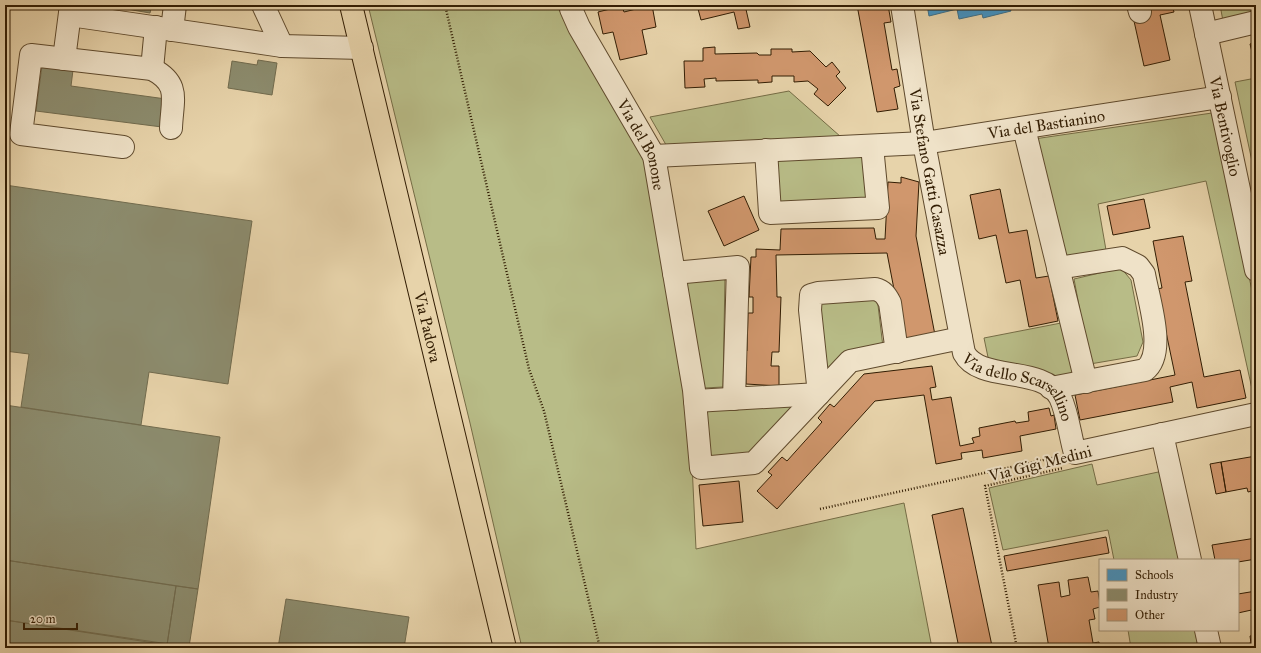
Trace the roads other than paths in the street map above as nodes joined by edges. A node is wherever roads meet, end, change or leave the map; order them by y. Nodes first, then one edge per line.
1 (174, 5) edge
2 (263, 5) edge
3 (351, 5) edge
4 (571, 5) edge
5 (902, 5) edge
6 (1200, 5) edge
7 (71, 10) edge
8 (1256, 22) edge
9 (164, 29) junction
10 (1206, 34) junction
11 (282, 46) junction
12 (362, 48) junction
13 (64, 59) junction
14 (152, 69) junction
15 (1220, 97) junction
16 (171, 128) dead end
17 (1024, 128) junction
18 (924, 143) junction
19 (872, 146) junction
20 (123, 147) dead end
21 (766, 150) junction
22 (654, 156) junction
23 (1250, 210) edge
24 (1058, 268) junction
25 (1256, 270) edge
26 (674, 273) junction
27 (961, 338) junction
28 (897, 352) junction
29 (1086, 382) junction
30 (1051, 388) junction
31 (819, 394) junction
32 (734, 399) junction
33 (695, 401) junction
34 (1256, 414) edge
35 (1162, 434) junction
36 (701, 468) joint
37 (1190, 559) edge
38 (1206, 631) edge
39 (505, 648) edge
40 (1210, 648) edge

1 - 9 street
2 - 11 street
3 - 12 main road, Via Padova
4 - 22 street, Via del Bonone
5 - 18 street, Via Stefano Gatti Casazza
6 - 10 street, Via Bentivoglio
7 - 9 street
7 - 13 street
8 - 10 street
9 - 11 street
9 - 14 street
10 - 15 street, Via Bentivoglio
11 - 12 street
12 - 39 main road, Via Padova
13 - 14 street
13 - 20 street
14 - 16 street
15 - 17 street, Via del Bastianino
15 - 23 street, Via Bentivoglio
17 - 18 street, Via del Bastianino
17 - 24 street
18 - 19 street, Via del Bastianino
18 - 27 street, Via Stefano Gatti Casazza
19 - 21 street, Via del Bastianino
19 - 21 street
21 - 22 street, Via del Bastianino
22 - 26 street, Via del Bonone
23 - 25 street, Via Bentivoglio
24 - 29 street
24 - 29 street
26 - 32 street
26 - 33 street, Via del Bonone
27 - 28 street, Via dello Scarsellino
27 - 30 street, Via dello Scarsellino
28 - 31 street, Via dello Scarsellino
28 - 31 street
29 - 30 street
30 - 35 street, Via dello Scarsellino
31 - 32 street
31 - 36 street, Via dello Scarsellino
32 - 33 street
33 - 36 street, Via del Bonone
34 - 35 street, Via dello Scarsellino
35 - 37 street
38 - 40 street

